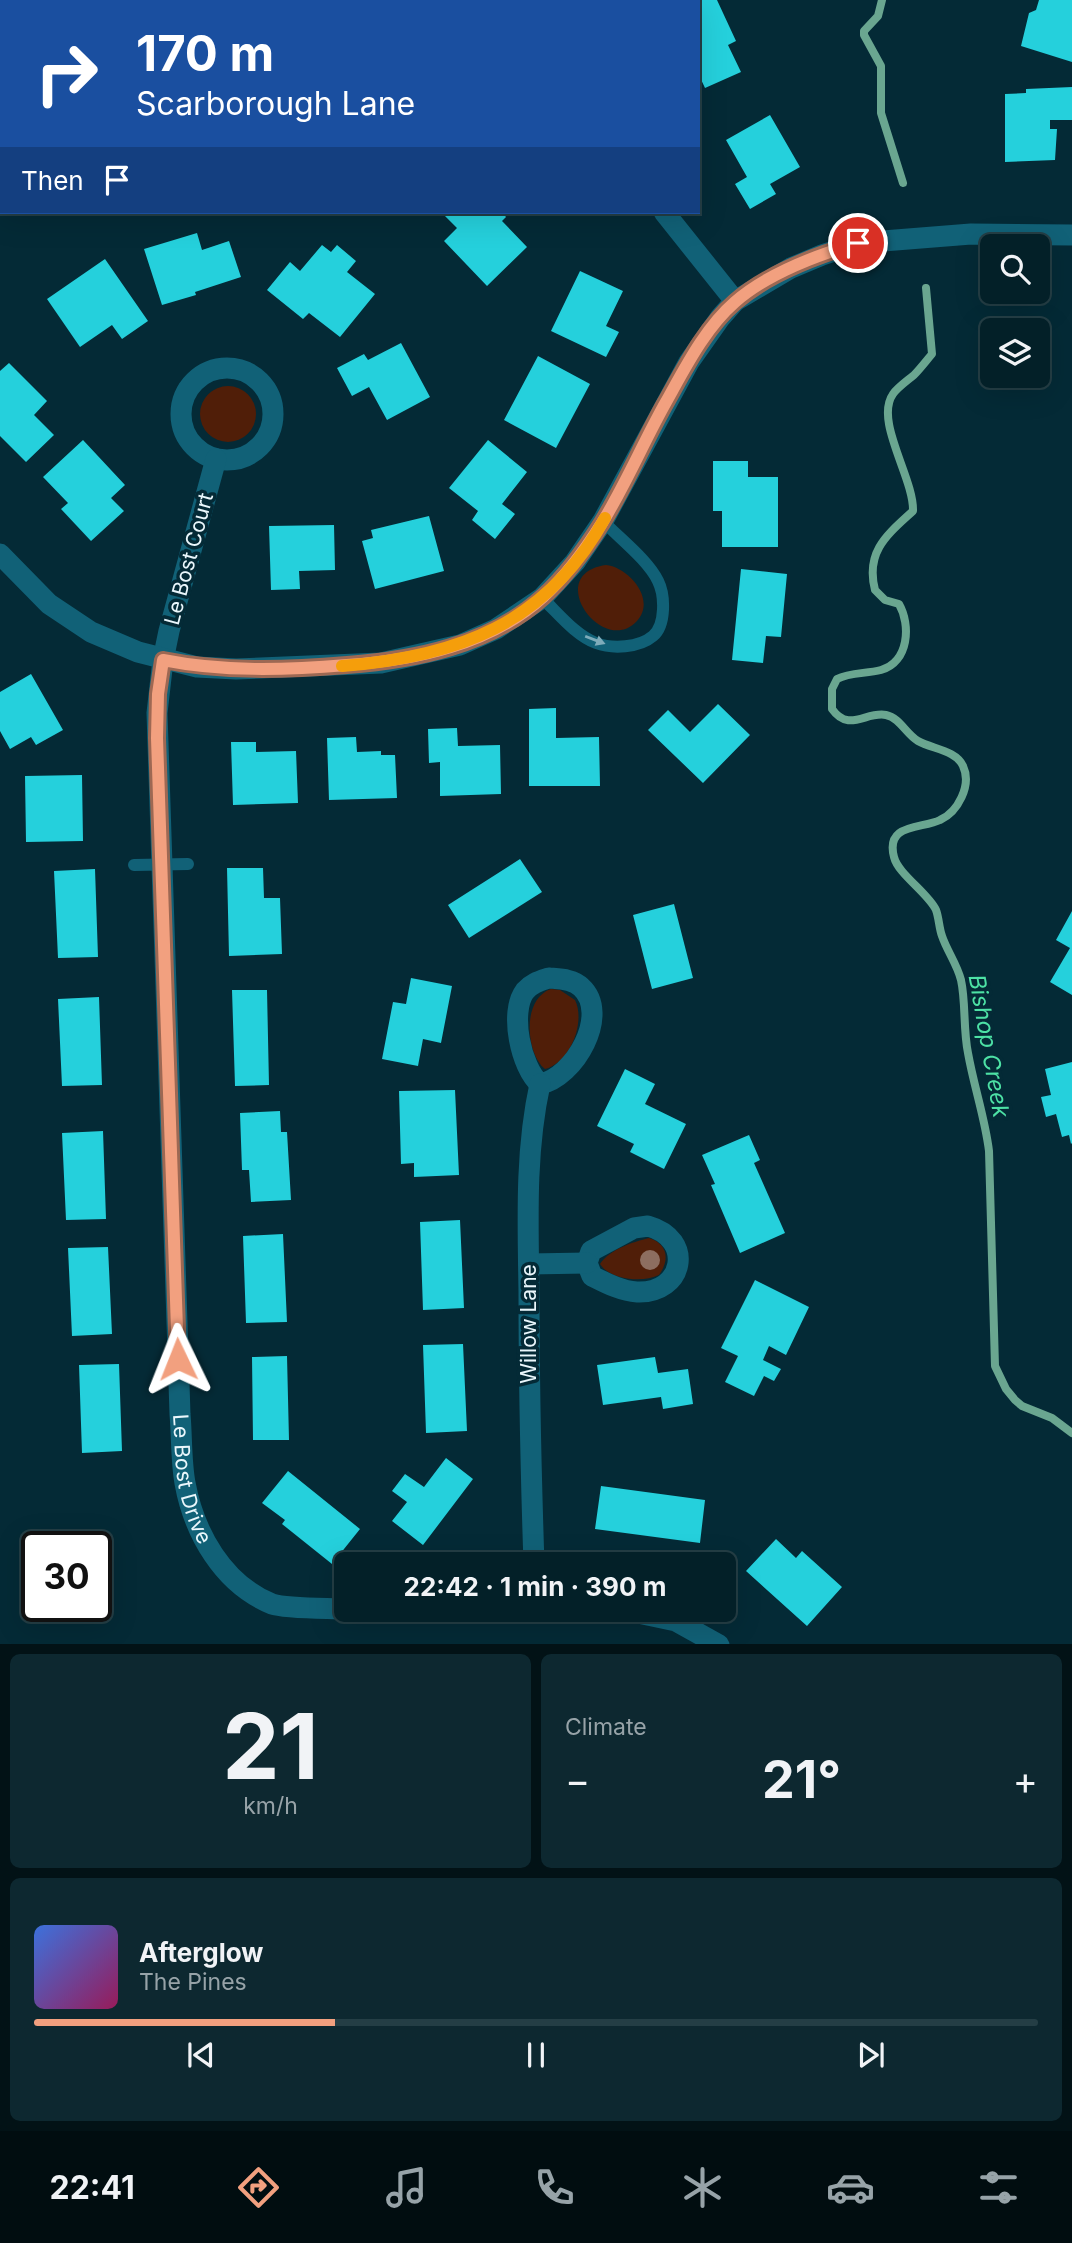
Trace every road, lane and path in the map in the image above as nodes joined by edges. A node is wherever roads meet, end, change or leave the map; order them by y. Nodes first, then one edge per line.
1 (666, 214) edge
2 (1072, 234) edge
3 (735, 302) junction
4 (216, 459) junction
5 (603, 521) junction
6 (0, 554) edge
7 (542, 598) junction
8 (163, 660) junction
9 (160, 864) junction
10 (188, 864) dead end
11 (134, 865) dead end
12 (540, 1084) junction
13 (587, 1263) dead end
14 (529, 1264) junction
15 (534, 1552) edge
16 (334, 1608) edge
17 (678, 1622) edge
18 (719, 1644) edge

1 - 3 street
2 - 3 street
3 - 5 street
4 - 4 street
4 - 8 street, Le Bost Court
5 - 7 street
7 -> 5 lane
6 - 8 street
7 - 8 street
8 - 9 street, Le Bost Drive
9 - 10 lane
9 - 11 lane
9 - 16 street, Le Bost Drive
12 - 12 street
12 - 14 street, Willow Lane
13 - 14 street
14 - 15 street, Willow Lane
17 - 18 street

